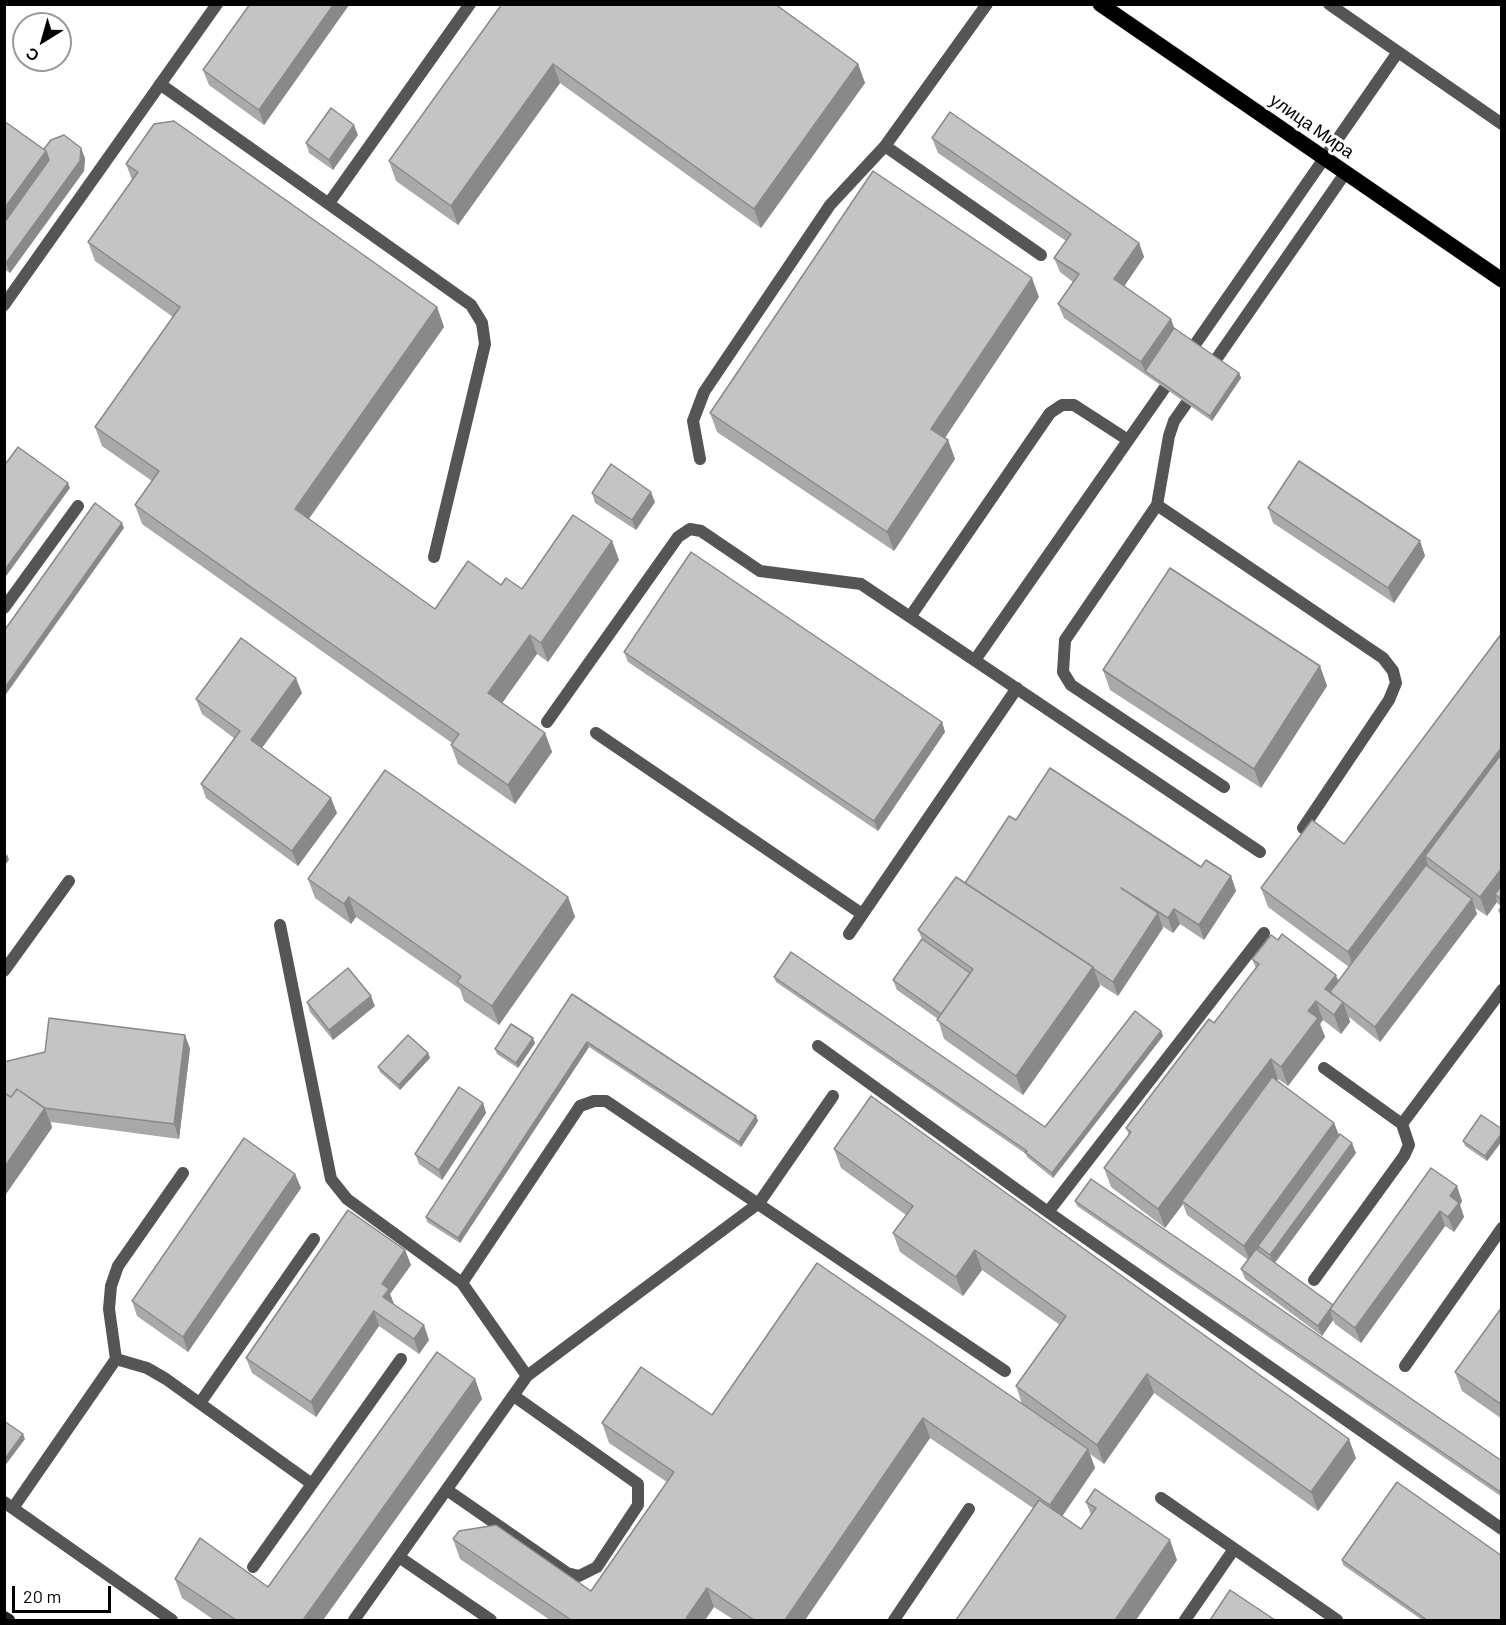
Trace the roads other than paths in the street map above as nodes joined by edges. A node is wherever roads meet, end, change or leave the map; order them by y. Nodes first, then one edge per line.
1 (217, 4) edge
2 (470, 4) edge
3 (987, 4) edge
4 (1100, 4) edge
5 (1329, 4) edge
6 (1398, 52) junction
7 (160, 84) junction
8 (1502, 124) edge
9 (885, 146) junction
10 (1324, 157) junction
11 (1346, 172) junction
12 (329, 203) junction
13 (1041, 255) dead end
14 (1502, 280) edge
15 (4, 304) edge
16 (1128, 440) junction
17 (700, 459) dead end
18 (1157, 505) junction
19 (78, 506) dead end
20 (434, 557) dead end
21 (4, 608) edge
22 (910, 617) junction
23 (975, 660) junction
24 (1017, 688) junction
25 (547, 722) dead end
26 (596, 733) dead end
27 (1224, 787) dead end
28 (1303, 828) edge
29 (1260, 852) dead end
30 (69, 881) dead end
31 (862, 914) junction
32 (280, 925) dead end
33 (1264, 933) dead end
34 (849, 934) dead end
35 (4, 971) edge
36 (1502, 990) edge
37 (818, 1046) dead end
38 (1324, 1068) dead end
39 (832, 1096) dead end
40 (1402, 1124) junction
41 (183, 1173) dead end
42 (759, 1203) junction
43 (1048, 1212) junction
44 (1502, 1228) edge
45 (314, 1239) dead end
46 (1314, 1280) dead end
47 (462, 1283) junction
48 (116, 1359) junction
49 (401, 1359) dead end
50 (1405, 1366) dead end
51 (1005, 1371) dead end
52 (527, 1376) junction
53 (514, 1395) junction
54 (200, 1402) junction
55 (312, 1484) junction
56 (447, 1490) junction
57 (1161, 1498) dead end
58 (9, 1505) edge
59 (969, 1509) dead end
60 (1502, 1529) edge
61 (1234, 1549) junction
62 (399, 1557) junction
63 (253, 1567) dead end
64 (4, 1617) edge
65 (9, 1620) edge
66 (172, 1620) edge
67 (354, 1620) edge
68 (491, 1620) edge
69 (894, 1620) edge
70 (1185, 1620) edge
71 (1336, 1620) edge

1 - 7 lane
2 - 12 lane
3 - 9 lane
4 - 10 main road, улица Мира
5 - 6 lane
6 - 8 lane
6 - 10 lane
7 - 12 lane
7 - 15 lane
9 - 13 lane
9 - 17 lane
10 - 11 main road, улица Мира
10 - 16 lane
11 - 14 main road, улица Мира
11 - 18 lane
12 - 20 lane
16 - 22 lane
16 - 23 lane
18 - 27 lane
18 - 28 lane
19 - 21 lane
22 - 23 lane
22 - 25 lane
23 - 24 lane
24 - 29 lane
24 - 31 lane
26 - 31 lane
30 - 35 lane
31 - 34 lane
32 - 47 lane
33 - 43 lane
36 - 40 lane
37 - 43 lane
38 - 40 lane
39 - 42 lane
40 - 46 lane
41 - 48 lane
42 - 47 lane
42 - 51 lane
42 - 52 lane
43 - 60 lane
44 - 50 lane
45 - 54 lane
47 - 52 lane
48 - 54 lane
48 - 58 lane
49 - 55 lane
52 - 53 lane
53 - 56 lane
53 - 56 lane
54 - 55 lane
55 - 63 lane
56 - 62 lane
57 - 61 lane
58 - 66 lane
59 - 69 lane
61 - 70 lane
61 - 71 lane
62 - 67 lane
62 - 68 lane
64 - 65 main road

